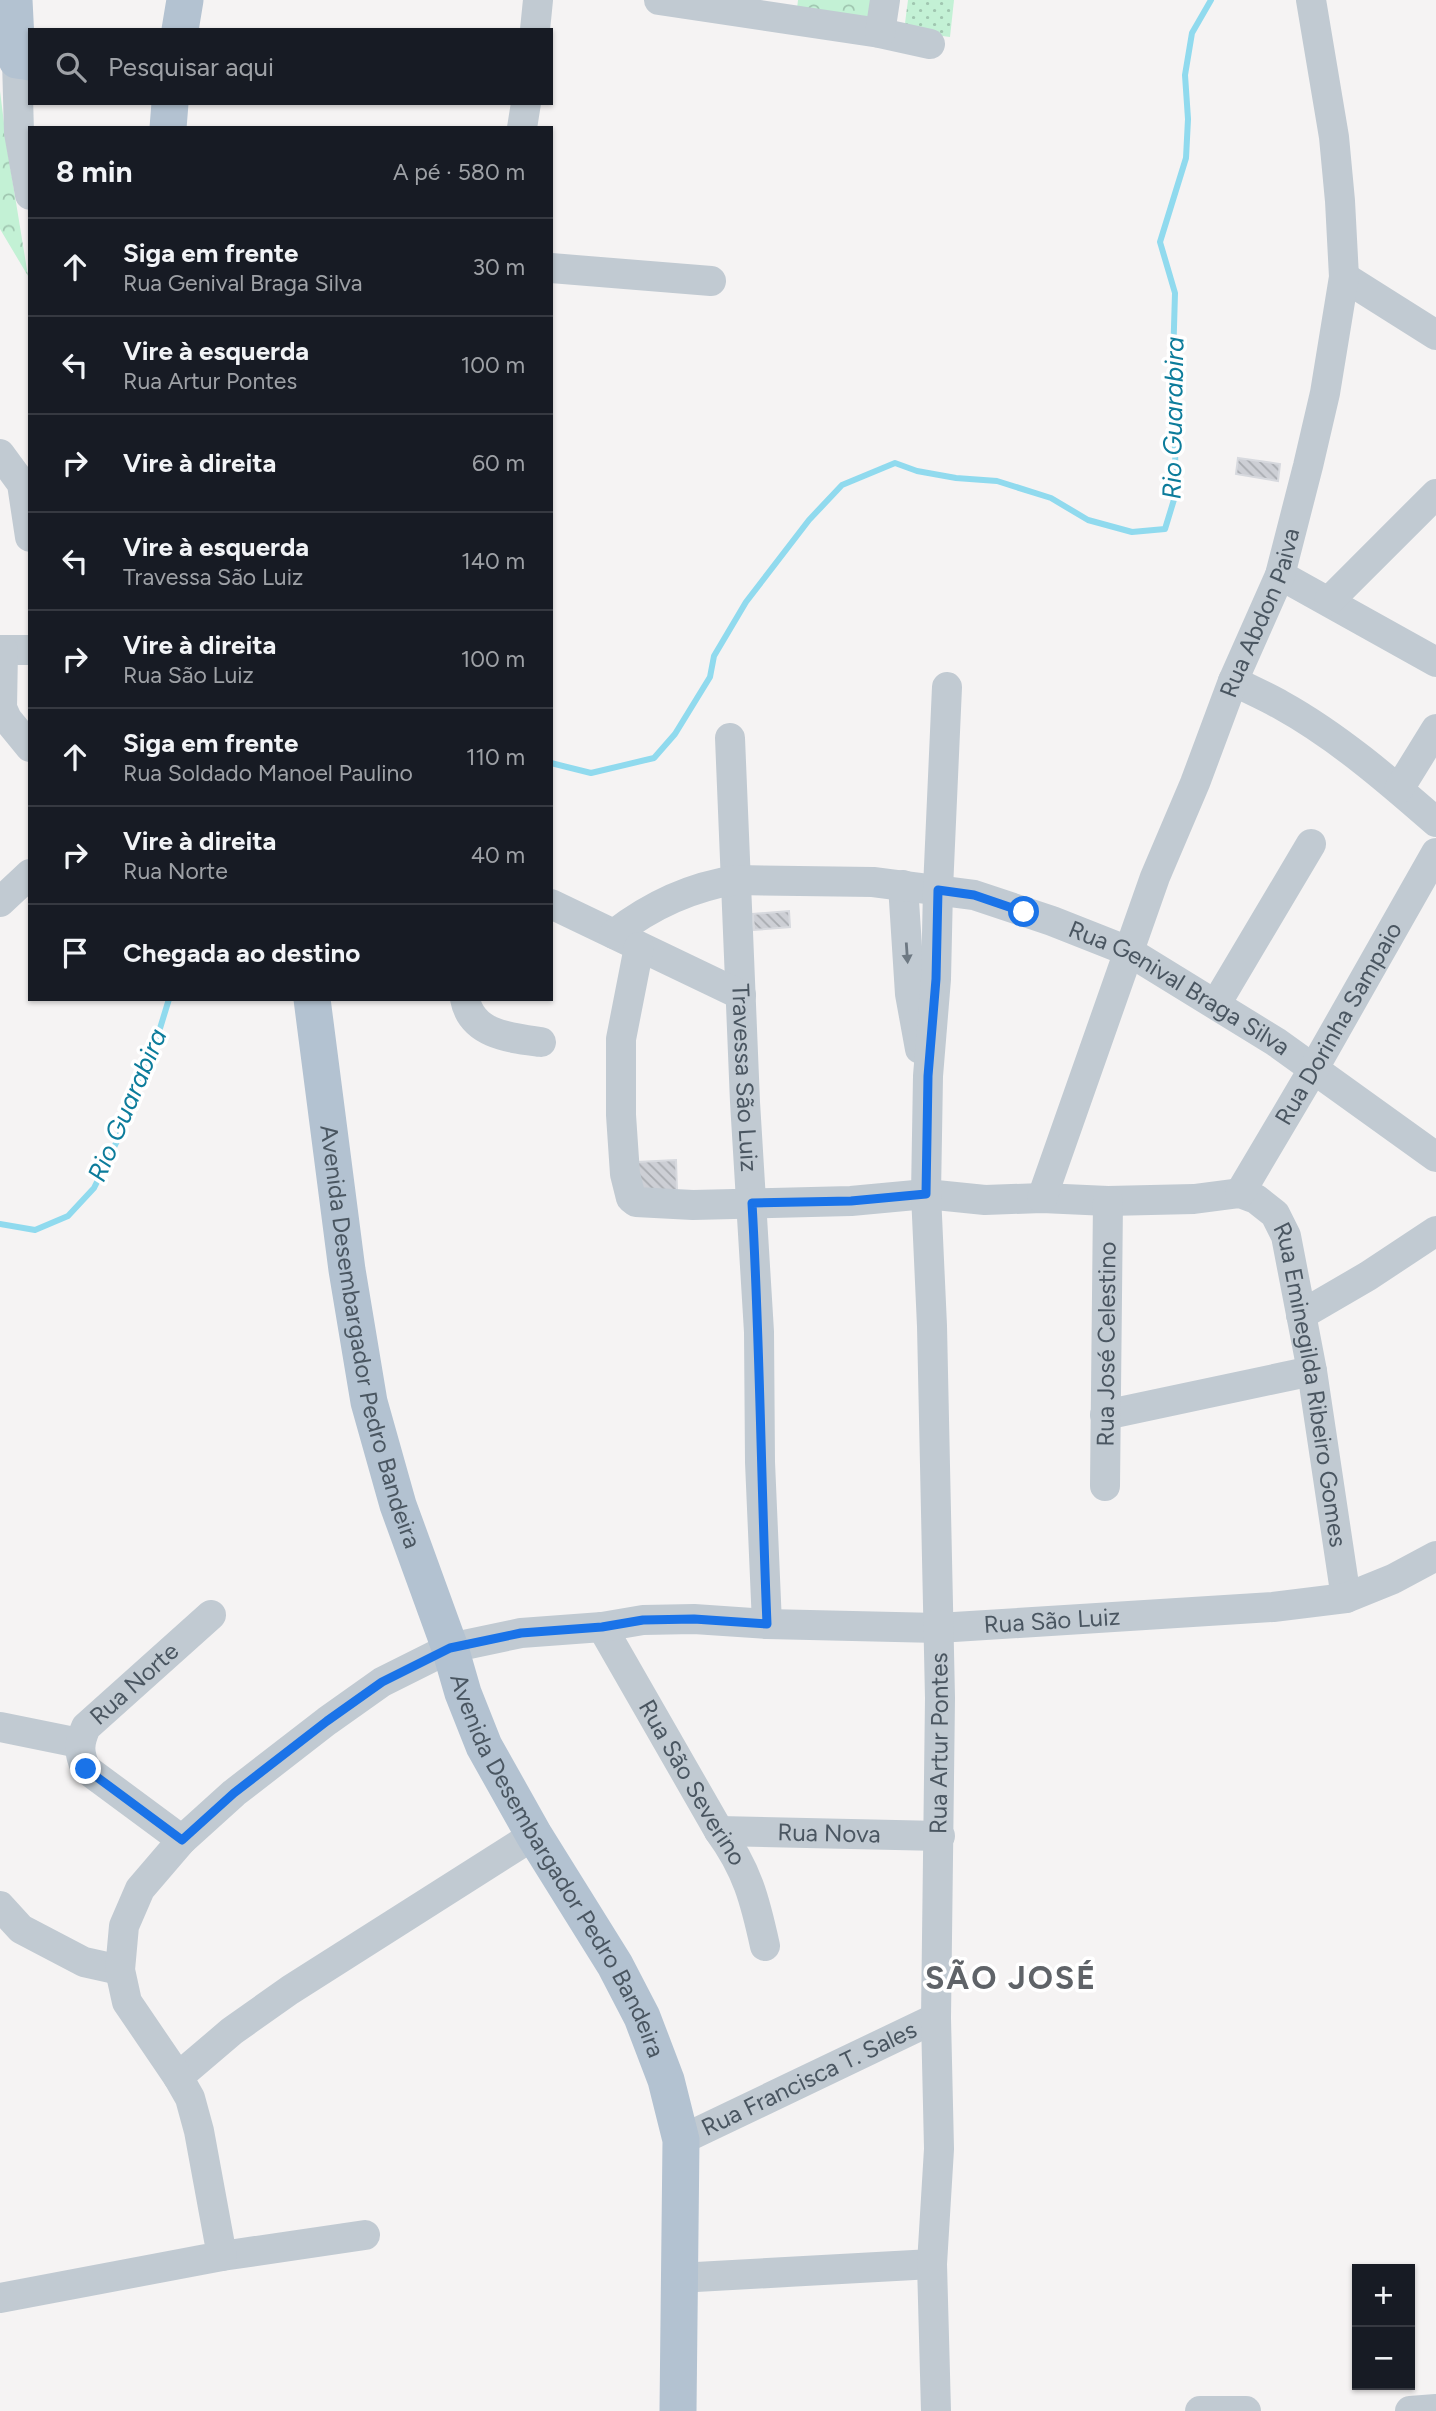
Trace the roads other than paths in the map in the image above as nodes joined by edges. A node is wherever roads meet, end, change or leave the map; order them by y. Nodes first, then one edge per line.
1 (14, 0) edge
2 (185, 0) edge
3 (538, 0) edge
4 (659, 0) edge
5 (886, 0) edge
6 (1312, 6) edge
7 (781, 9) edge
8 (180, 28) edge
9 (535, 28) edge
10 (880, 33) junction
11 (930, 44) dead end
12 (23, 61) edge
13 (170, 105) edge
14 (526, 105) edge
15 (168, 126) edge
16 (522, 126) edge
17 (28, 184) edge
18 (553, 268) edge
19 (1343, 277) junction
20 (711, 281) dead end
21 (1436, 335) edge
22 (0, 454) edge
23 (1436, 494) edge
24 (28, 524) edge
25 (1280, 575) junction
26 (1329, 601) junction
27 (11, 650) edge
28 (1436, 662) edge
29 (1233, 681) junction
30 (947, 687) dead end
31 (1436, 729) edge
32 (730, 738) dead end
33 (28, 745) edge
34 (1399, 789) junction
35 (1436, 822) edge
36 (1311, 844) dead end
37 (1436, 853) edge
38 (28, 876) edge
39 (736, 880) junction
40 (902, 885) junction
41 (938, 890) junction
42 (0, 902) edge
43 (553, 905) edge
44 (626, 941) junction
45 (1128, 951) junction
46 (741, 995) junction
47 (312, 1001) edge
48 (466, 1001) edge
49 (1216, 1004) junction
50 (541, 1042) dead end
51 (1314, 1068) junction
52 (928, 1076) junction
53 (1436, 1157) edge
54 (1240, 1193) junction
55 (926, 1194) junction
56 (1042, 1198) junction
57 (1108, 1201) junction
58 (752, 1203) junction
59 (1436, 1231) edge
60 (1301, 1315) junction
61 (1311, 1371) junction
62 (1105, 1415) junction
63 (1105, 1486) dead end
64 (1436, 1556) edge
65 (1346, 1598) junction
66 (211, 1615) dead end
67 (767, 1624) junction
68 (602, 1627) junction
69 (938, 1628) junction
70 (450, 1648) junction
71 (0, 1727) edge
72 (79, 1743) junction
73 (719, 1830) junction
74 (534, 1835) junction
75 (940, 1836) junction
76 (182, 1840) junction
77 (0, 1906) edge
78 (765, 1946) dead end
79 (120, 1970) junction
80 (936, 2018) junction
81 (178, 2077) junction
82 (681, 2140) junction
83 (365, 2235) dead end
84 (222, 2256) junction
85 (932, 2264) junction
86 (678, 2278) junction
87 (0, 2298) edge
88 (1436, 2409) edge
89 (678, 2411) edge
90 (936, 2411) edge
91 (1200, 2411) edge
92 (1228, 2411) edge
93 (1246, 2411) edge
94 (1410, 2411) edge

1 - 12 main road
2 - 8 main road
3 - 9 street
4 - 7 street
5 - 10 street
6 - 19 street, Rua Abdon Paiva
7 - 10 street
10 - 11 street
12 - 17 street
13 - 15 main road
14 - 16 street
18 - 20 street
19 - 21 street
19 - 25 street, Rua Abdon Paiva
22 - 24 street
23 - 26 street
25 - 26 street
25 - 29 street, Rua Abdon Paiva
26 - 28 street
27 - 33 street
29 - 34 street
29 - 45 street, Rua Abdon Paiva
30 - 41 street, Rua Artur Pontes
31 - 34 street
32 - 39 street, Travessa São Luiz
34 - 35 street
36 - 49 street
37 - 51 street, Rua Dorinha Sampaio
38 - 42 street
39 - 40 street, Rua Genival Braga Silva
39 - 44 street, Rua Genival Braga Silva
39 - 46 street, Travessa São Luiz
40 - 41 street, Rua Genival Braga Silva
40 -> 52 street, Rua Artur Pontes
41 - 45 street, Rua Genival Braga Silva
41 - 52 street, Rua Artur Pontes
43 - 44 street
44 - 46 street
44 - 58 street
45 - 49 street, Rua Genival Braga Silva
45 - 56 street, Rua Abdon Paiva
46 - 58 street, Travessa São Luiz
47 - 70 main road, Avenida Desembargador Pedro Bandeira
48 - 50 street
49 - 51 street, Rua Genival Braga Silva
51 - 53 street, Rua Genival Braga Silva
51 - 54 street, Rua Dorinha Sampaio
52 - 55 street, Rua Artur Pontes
54 - 57 street
54 - 60 street, Rua Eminegilda Ribeiro Gomes
55 - 56 street
55 - 58 street
55 - 69 street, Rua Artur Pontes
56 - 57 street
57 - 62 street, Rua José Celestino
58 - 67 street, Travessa São Luiz
59 - 60 street
60 - 61 street, Rua Eminegilda Ribeiro Gomes
61 - 62 street
61 - 65 street, Rua Eminegilda Ribeiro Gomes
62 - 63 street, Rua José Celestino
64 - 65 street, Rua São Luiz
65 - 69 street, Rua São Luiz
66 - 72 street, Rua Norte
67 - 68 street, Rua São Luiz
67 - 69 street, Rua São Luiz
68 - 70 street, Rua São Luiz
68 - 73 street, Rua São Severino
69 - 75 street, Rua Artur Pontes
70 - 74 main road, Avenida Desembargador Pedro Bandeira
70 - 76 street, Rua São Luiz
71 - 72 street
72 - 76 street, Rua Norte
73 - 75 street, Rua Nova
73 - 78 street, Rua São Severino
74 - 81 street
74 - 82 main road, Avenida Desembargador Pedro Bandeira
75 - 80 street, Rua Artur Pontes
76 - 79 street, Rua São Luiz
77 - 79 street
79 - 81 street, Rua São Luiz
80 - 82 street, Rua Francisca T. Sales
80 - 85 street, Rua Artur Pontes
81 - 84 street, Rua São Luiz
82 - 86 main road, Avenida Desembargador Pedro Bandeira
83 - 84 street
84 - 87 street
85 - 86 street
85 - 90 street, Rua Artur Pontes
86 - 89 main road, Avenida Desembargador Pedro Bandeira
88 - 94 street
91 - 92 street
92 - 93 street

